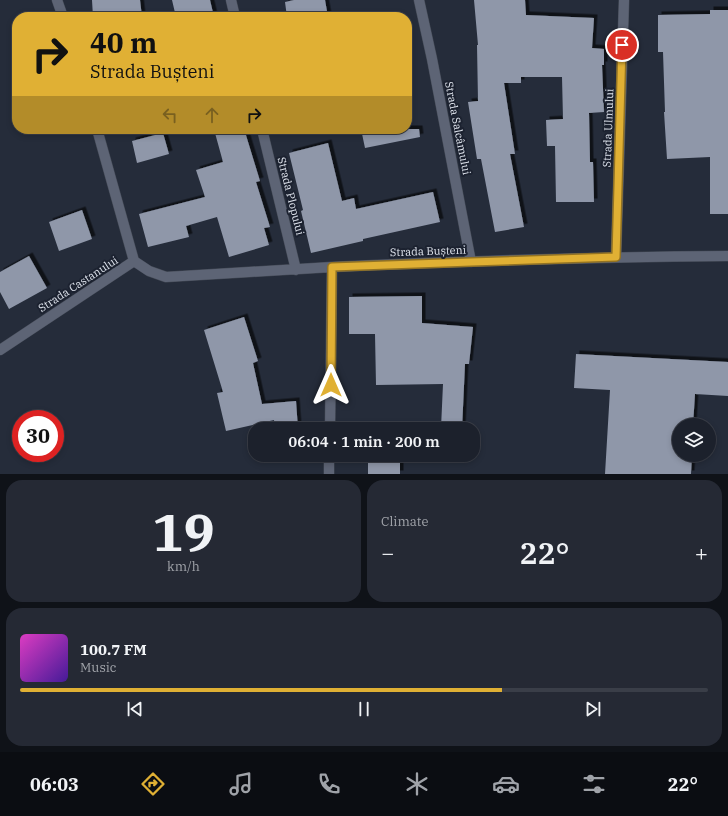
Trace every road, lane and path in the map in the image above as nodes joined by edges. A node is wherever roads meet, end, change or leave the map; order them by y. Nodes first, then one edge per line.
1 (57, 0) edge
2 (231, 0) edge
3 (419, 0) edge
4 (624, 0) edge
5 (61, 12) edge
6 (234, 12) edge
7 (98, 134) edge
8 (263, 134) edge
9 (728, 256) edge
10 (616, 257) junction
11 (134, 261) junction
12 (471, 262) junction
13 (332, 267) junction
14 (296, 270) junction
15 (0, 350) edge
16 (330, 422) edge
17 (329, 462) edge
18 (329, 474) edge

1 - 5 street
2 - 6 street
3 - 12 street, Strada Salcâmului
4 - 10 street, Strada Ulmului
7 - 11 street, Strada Castanului
8 - 14 street, Strada Plopului
9 - 10 street, Strada Bușteni
10 - 12 street, Strada Bușteni
11 - 14 street, Strada Bușteni
11 - 15 street, Strada Castanului
12 - 13 street, Strada Bușteni
13 - 14 street, Strada Bușteni
13 - 16 street
17 - 18 street

